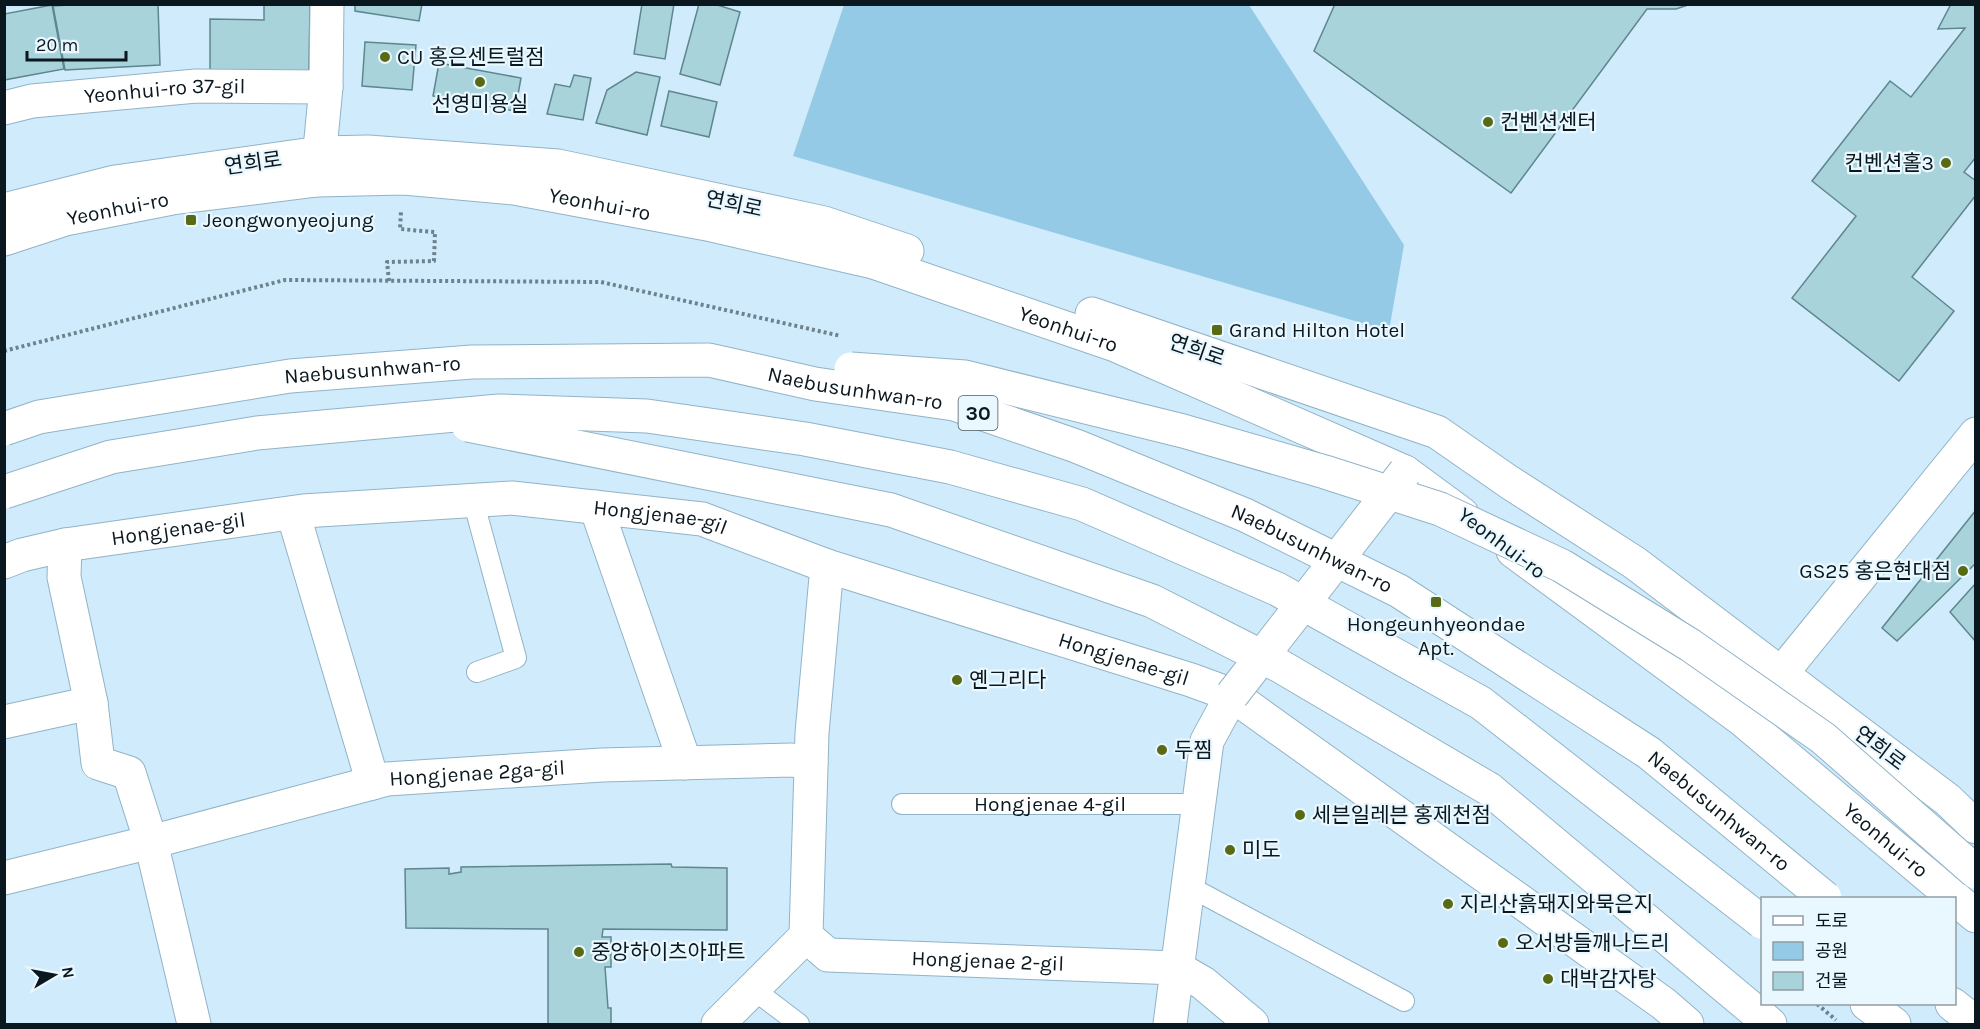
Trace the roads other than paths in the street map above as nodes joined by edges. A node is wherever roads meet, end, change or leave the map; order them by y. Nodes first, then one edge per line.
1 (327, 4) edge
2 (326, 87) junction
3 (4, 108) edge
4 (319, 167) junction
5 (4, 210) edge
6 (4, 239) edge
7 (709, 360) junction
8 (428, 417) junction
9 (4, 429) edge
10 (1976, 434) edge
11 (1405, 472) junction
12 (4, 492) edge
13 (473, 500) junction
14 (596, 507) junction
15 (293, 513) junction
16 (65, 545) junction
17 (4, 562) edge
18 (827, 566) junction
19 (477, 672) dead end
20 (1781, 673) junction
21 (1232, 695) junction
22 (91, 703) junction
23 (1744, 721) junction
24 (4, 722) edge
25 (685, 763) junction
26 (811, 764) junction
27 (373, 783) junction
28 (902, 804) dead end
29 (1199, 804) junction
30 (1976, 827) edge
31 (151, 842) junction
32 (1976, 872) edge
33 (4, 878) edge
34 (1188, 886) junction
35 (1824, 897) edge
36 (1953, 897) edge
37 (1956, 899) edge
38 (1976, 916) edge
39 (1761, 921) edge
40 (806, 936) junction
41 (1177, 968) junction
42 (753, 989) junction
43 (1404, 1001) dead end
44 (1868, 1005) edge
45 (1953, 1005) edge
46 (1976, 1023) edge
47 (194, 1024) edge
48 (718, 1024) edge
49 (799, 1024) edge
50 (1170, 1024) edge
51 (1252, 1024) edge
52 (1687, 1024) edge
53 (1770, 1024) edge
54 (1894, 1024) edge

1 - 2 main road
2 - 3 main road, Yeonhui-ro 37-gil
2 - 4 main road
4 - 5 main road, 연희로
4 - 6 main road, Yeonhui-ro
4 - 11 main road, Yeonhui-ro
4 - 20 main road, 연희로
7 - 9 main road, Naebusunhwan-ro / 30, bridge
7 - 32 main road, bridge
7 - 35 main road, Naebusunhwan-ro / 30, bridge
8 - 12 main road, bridge
8 - 39 main road, bridge
8 - 53 main road, bridge
10 - 20 main road
11 - 21 main road, bridge
11 - 23 main road, Yeonhui-ro
13 - 14 main road, Hongjenae-gil
13 - 15 main road, Hongjenae-gil
13 - 19 lane
14 - 18 main road, Hongjenae-gil
14 - 25 main road
15 - 16 main road, Hongjenae-gil
15 - 27 main road
16 - 17 main road, Hongjenae-gil
16 - 22 main road
18 - 21 main road, Hongjenae-gil
18 - 26 main road
20 - 23 main road
20 - 30 main road, 연희로
21 - 29 main road
21 - 52 main road, Hongjenae-gil
22 - 24 main road
22 - 31 main road
23 - 36 main road, Yeonhui-ro
25 - 26 main road, Hongjenae 2ga-gil
25 - 27 main road, Hongjenae 2ga-gil
26 - 40 main road
27 - 31 main road, Hongjenae 2ga-gil
28 - 29 lane, Hongjenae 4-gil
29 - 34 main road
31 - 33 main road, Hongjenae 2ga-gil
31 - 47 main road
34 - 41 main road
34 - 43 lane
37 - 38 main road, Yeonhui-ro
40 - 41 main road, Hongjenae 2-gil
40 - 42 main road
41 - 50 main road
41 - 51 main road
42 - 48 main road
42 - 49 lane
44 - 54 main road
45 - 46 main road

